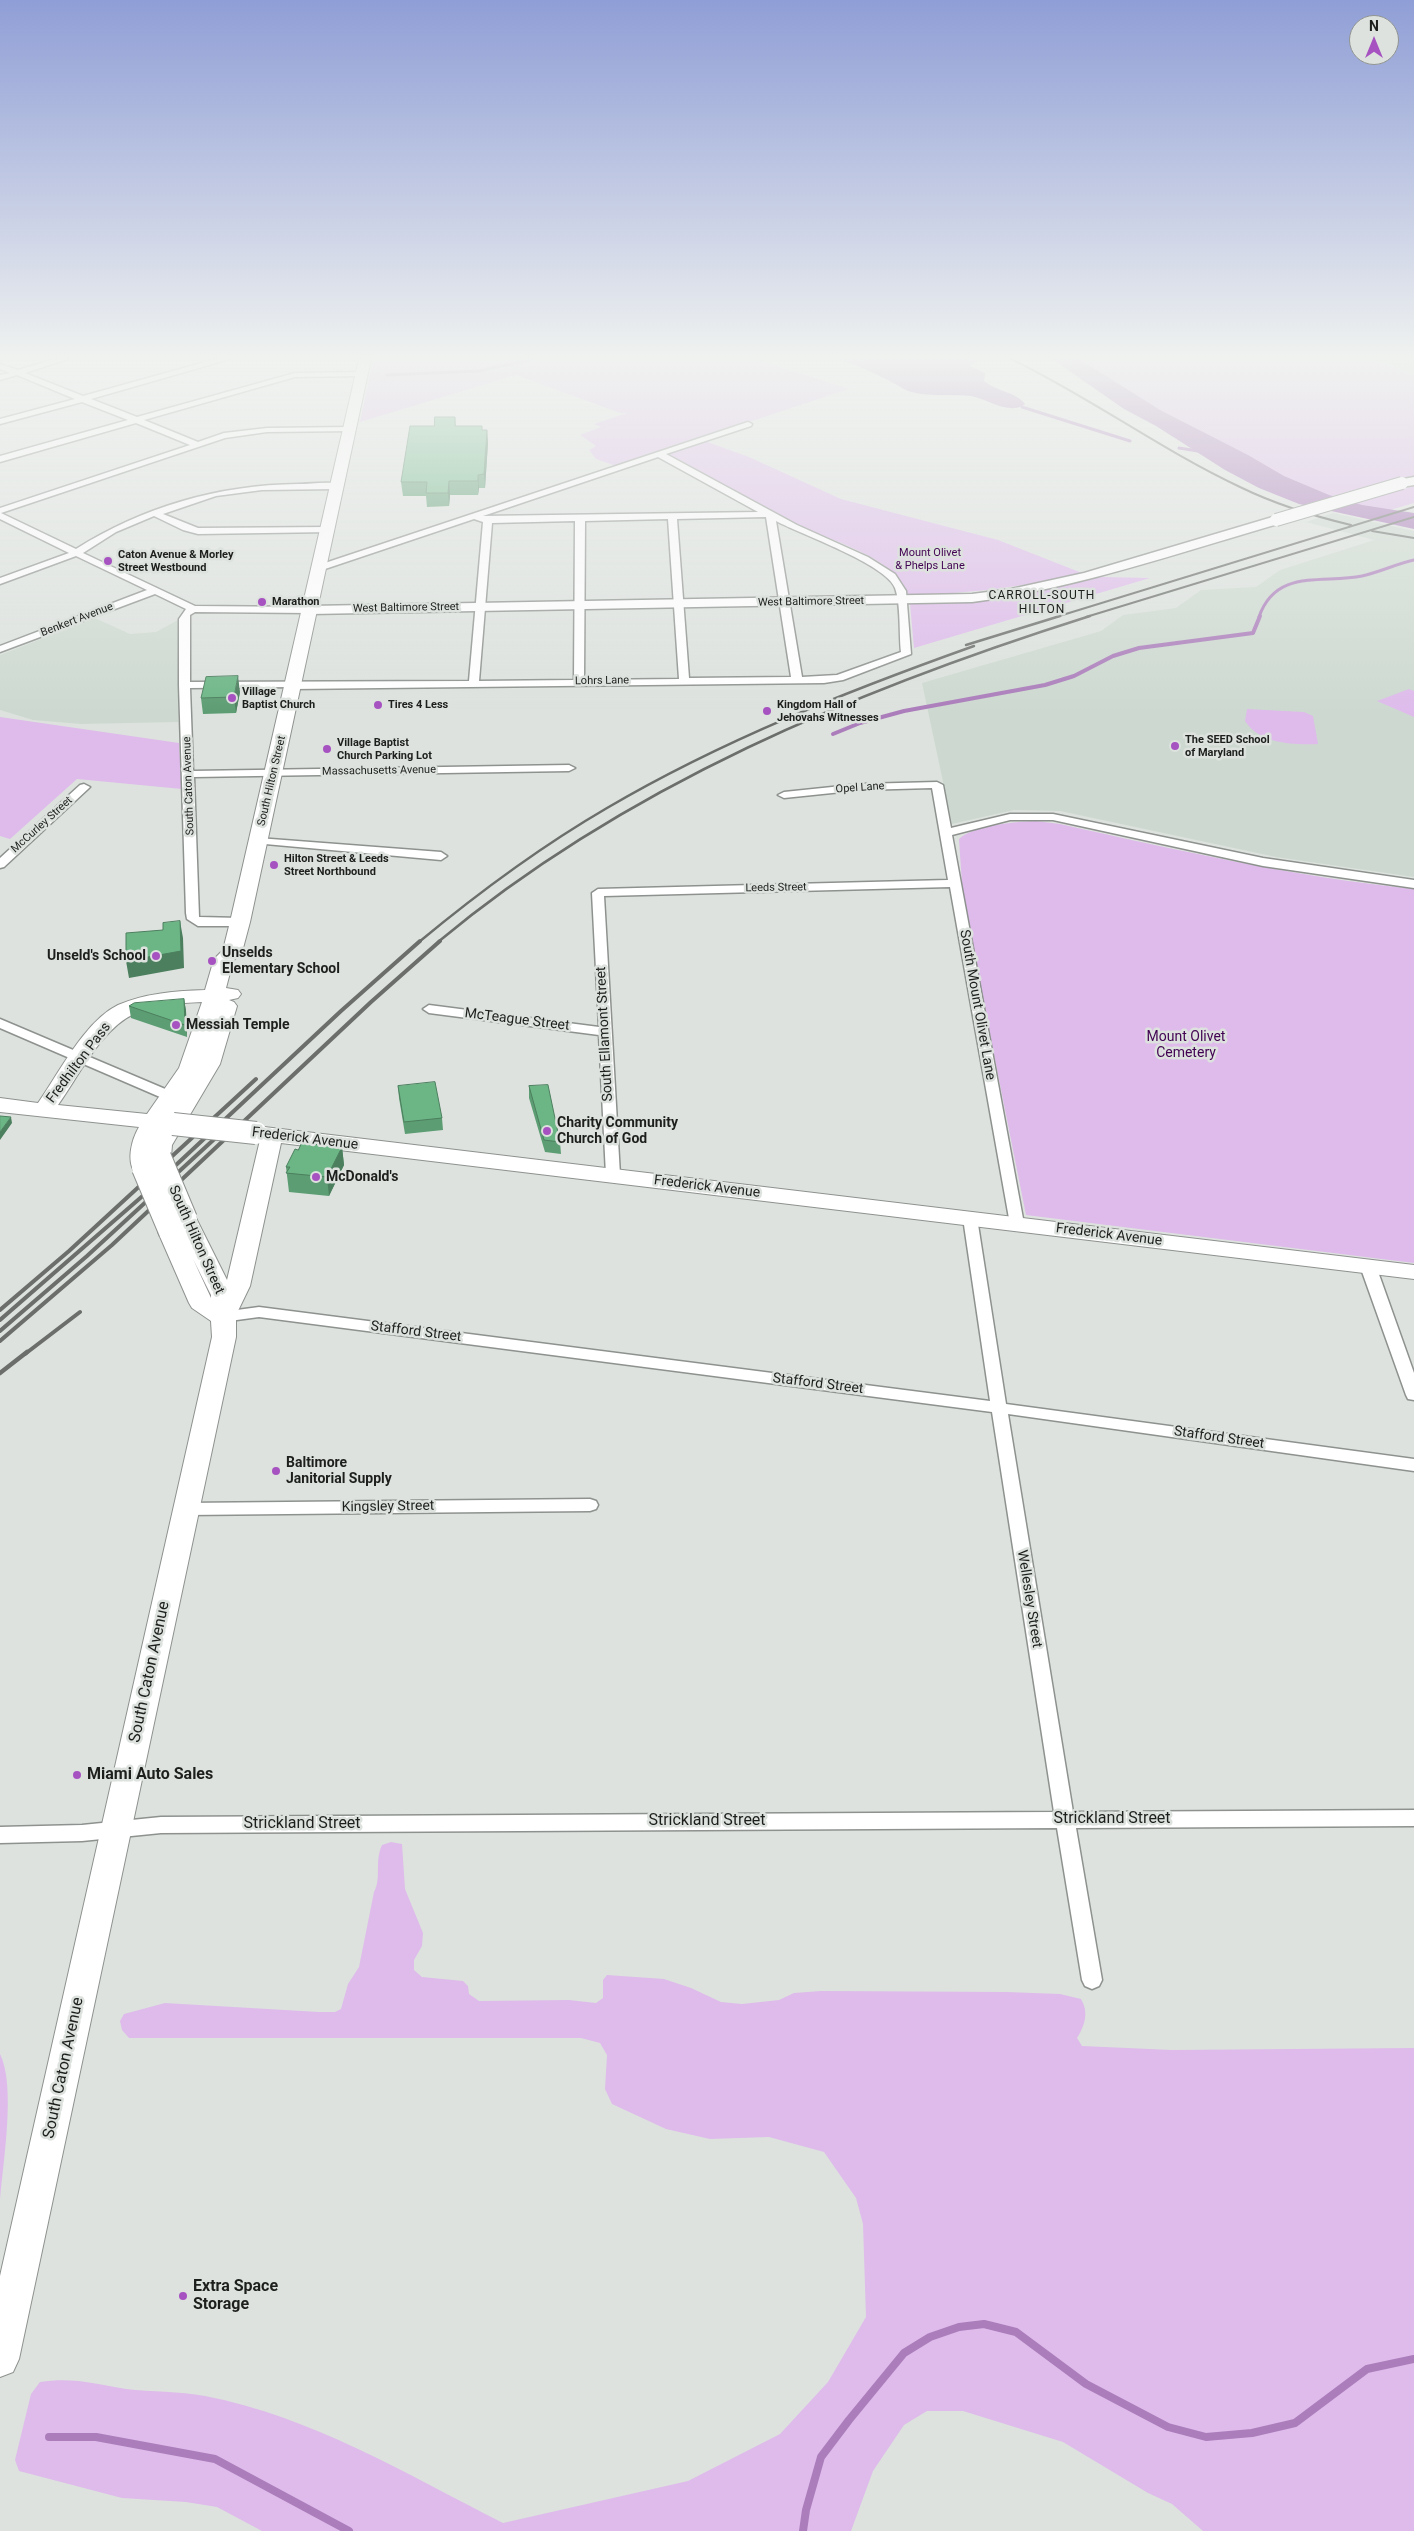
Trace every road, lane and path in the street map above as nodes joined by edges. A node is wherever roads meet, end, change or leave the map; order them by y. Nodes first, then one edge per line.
1 (108, 477) edge
2 (339, 477) edge
3 (590, 477) edge
4 (705, 477) edge
5 (1408, 482) edge
6 (337, 486) junction
7 (154, 513) junction
8 (770, 514) junction
9 (474, 516) junction
10 (672, 516) junction
11 (1, 517) edge
12 (580, 518) junction
13 (488, 520) junction
14 (328, 530) junction
15 (76, 553) junction
16 (319, 568) junction
17 (0, 581) edge
18 (154, 591) junction
19 (901, 600) junction
20 (784, 602) junction
21 (678, 604) junction
22 (579, 606) junction
23 (480, 607) junction
24 (193, 609) junction
25 (310, 610) junction
26 (0, 649) edge
27 (797, 680) junction
28 (579, 681) junction
29 (684, 681) junction
30 (474, 684) junction
31 (184, 685) junction
32 (293, 685) junction
33 (568, 768) dead end
34 (274, 773) junction
35 (190, 774) junction
36 (937, 785) joint
37 (84, 787) dead end
38 (784, 795) dead end
39 (946, 833) junction
40 (258, 841) junction
41 (441, 856) dead end
42 (0, 864) edge
43 (955, 883) junction
44 (1414, 884) edge
45 (598, 893) joint
46 (240, 922) junction
47 (222, 995) junction
48 (429, 1009) dead end
49 (0, 1023) edge
50 (605, 1032) junction
51 (81, 1058) junction
52 (172, 1097) junction
53 (0, 1105) edge
54 (44, 1110) junction
55 (163, 1123) junction
56 (264, 1134) junction
57 (613, 1175) junction
58 (970, 1218) junction
59 (1017, 1224) junction
60 (1368, 1266) junction
61 (1414, 1272) edge
62 (222, 1317) junction
63 (1414, 1395) edge
64 (1000, 1408) junction
65 (1414, 1465) edge
66 (590, 1505) dead end
67 (186, 1509) junction
68 (1414, 1818) edge
69 (1066, 1819) junction
70 (116, 1830) junction
71 (0, 1835) edge
72 (1092, 1980) dead end
73 (0, 2359) edge

1 - 11 street
2 - 6 main road, South Hilton Street
3 - 9 street
4 - 8 street
5 - 19 main road, West Baltimore Street, bridge
6 - 7 street
6 - 14 main road, South Hilton Street
7 - 14 street
7 - 15 street
8 - 10 street
8 - 19 street
8 - 20 street
9 - 13 street
9 - 16 street
10 - 12 street
10 - 21 street
11 - 15 street
12 - 13 street
12 - 22 street
13 - 23 street
14 - 16 main road, South Hilton Street
15 - 17 street
15 - 18 street
16 - 25 main road, South Hilton Street
18 - 24 street
18 - 26 street, Benkert Avenue
19 - 20 main road, West Baltimore Street
19 - 27 street, Lohrs Lane
20 - 21 main road, West Baltimore Street
20 - 27 street
21 - 22 main road, West Baltimore Street
21 - 29 street
22 - 23 main road, West Baltimore Street
22 - 28 street
23 - 25 main road, West Baltimore Street
23 - 30 street
24 - 25 street, West Baltimore Street
24 - 31 street, South Caton Avenue
25 - 32 main road, South Hilton Street
27 - 29 street, Lohrs Lane
28 - 29 street, Lohrs Lane
28 - 30 street, Lohrs Lane
30 - 32 street, Lohrs Lane
31 - 32 street, Lohrs Lane
31 - 35 street, South Caton Avenue
32 - 34 main road, South Hilton Street
33 - 34 street, Massachusetts Avenue
34 - 35 street, Massachusetts Avenue
34 - 40 main road, South Hilton Street
35 - 46 street, South Caton Avenue
36 - 38 street, Opel Lane
36 - 39 street, South Mount Olivet Lane
37 - 42 street, McCurley Street
39 - 43 street, South Mount Olivet Lane
39 - 44 street
40 - 41 street
40 - 46 main road, South Hilton Street
43 - 45 street, Leeds Street
43 - 59 street, South Mount Olivet Lane
45 - 50 street, South Ellamont Street
46 - 47 main road, South Hilton Street
47 - 51 main road, Fredhilton Pass
47 - 52 main road, South Hilton Street
47 - 55 main road, South Hilton Street
48 - 50 street, McTeague Street
49 - 51 street
50 - 57 street, South Ellamont Street
51 - 52 street
51 - 54 main road, Fredhilton Pass
52 - 55 main road, South Hilton Street
53 - 54 main road, Frederick Avenue
54 - 55 main road, Frederick Avenue
55 - 56 main road, Frederick Avenue, bridge
55 - 62 main road, South Hilton Street, bridge
56 - 57 main road, Frederick Avenue
56 - 62 main road, South Caton Avenue
57 - 58 main road, Frederick Avenue
58 - 59 main road, Frederick Avenue
58 - 64 street, Wellesley Street
59 - 60 main road, Frederick Avenue
60 - 61 main road, Frederick Avenue
60 - 63 street
62 - 64 street, Stafford Street
62 - 67 main road, South Caton Avenue
64 - 65 street, Stafford Street
64 - 69 street, Wellesley Street
66 - 67 street, Kingsley Street
67 - 70 main road, South Caton Avenue
68 - 69 street, Strickland Street
69 - 70 street, Strickland Street
69 - 72 street, Wellesley Street
70 - 71 street, Strickland Street
70 - 73 main road, South Caton Avenue

